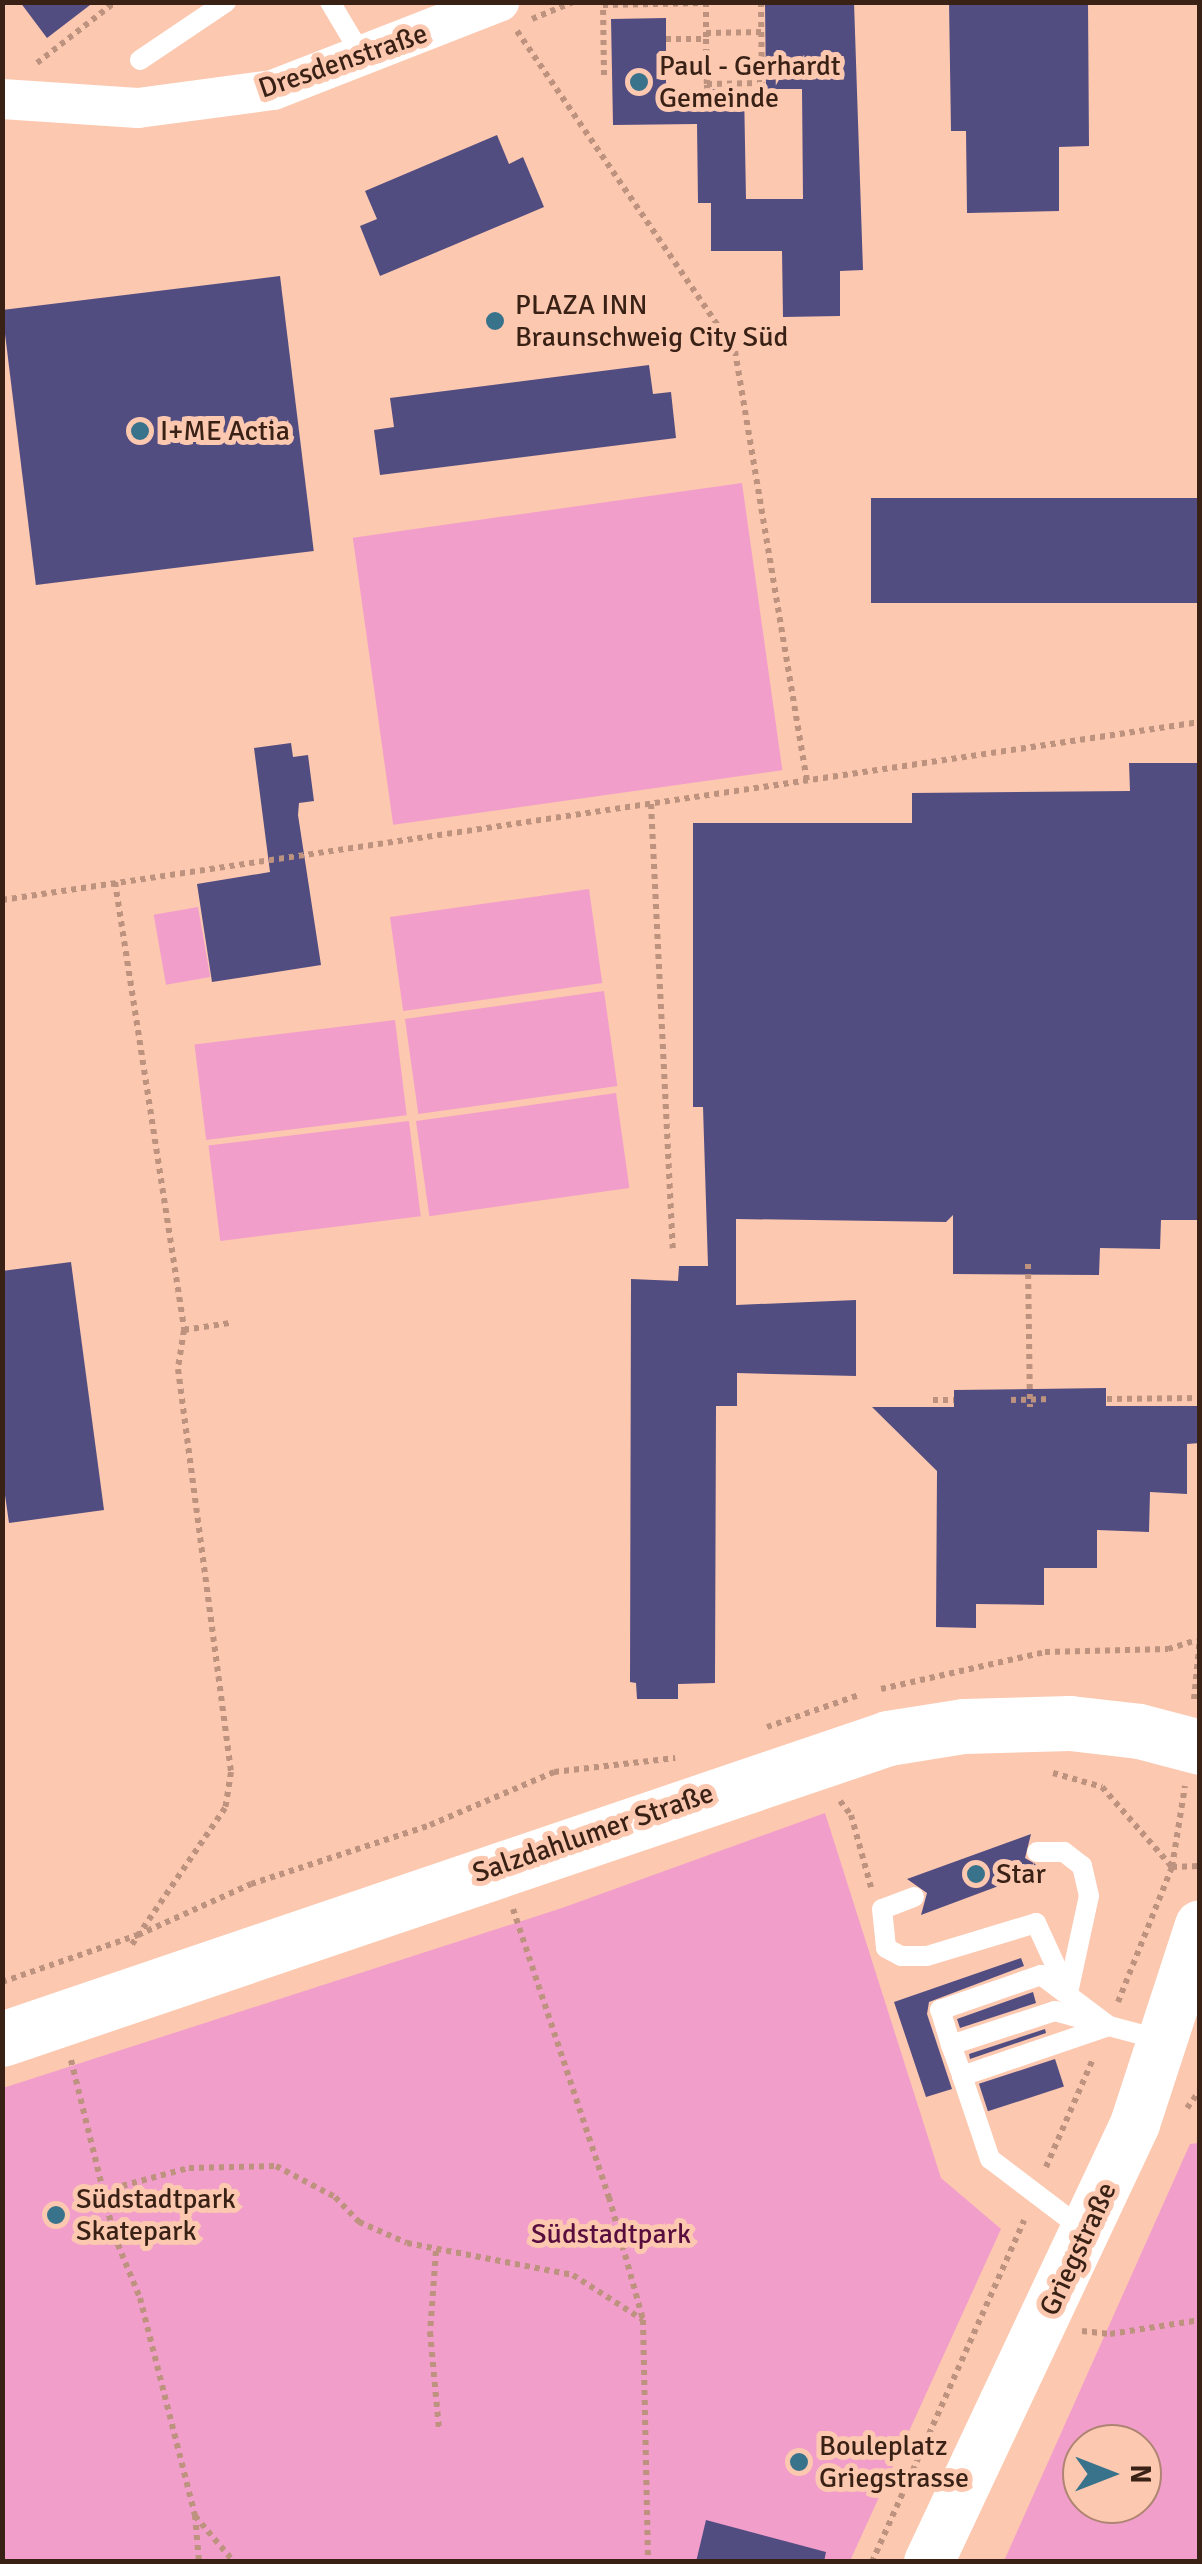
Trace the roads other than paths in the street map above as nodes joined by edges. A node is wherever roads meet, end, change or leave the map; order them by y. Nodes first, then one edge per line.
1 (226, 2) edge
2 (330, 2) edge
3 (498, 3) edge
4 (364, 59) junction
5 (140, 60) dead end
6 (2, 99) edge
7 (1195, 1747) edge
8 (1038, 1852) dead end
9 (914, 1897) dead end
10 (1200, 1925) edge
11 (1068, 1993) junction
12 (1108, 2026) junction
13 (2, 2038) edge
14 (1162, 2040) junction
15 (951, 2045) junction
16 (962, 2076) junction
17 (1086, 2232) junction
18 (929, 2562) edge

1 - 5 lane
2 - 4 lane
3 - 4 street, Dresdenstraße
4 - 6 street, Dresdenstraße
7 - 13 main road, Salzdahlumer Straße
8 - 11 lane
9 - 11 lane
10 - 14 street, Griegstraße
11 - 12 lane
11 - 15 lane
12 - 14 lane
12 - 15 lane
12 - 16 lane
14 - 17 street, Griegstraße
15 - 16 lane
16 - 17 lane
17 - 18 street, Griegstraße

